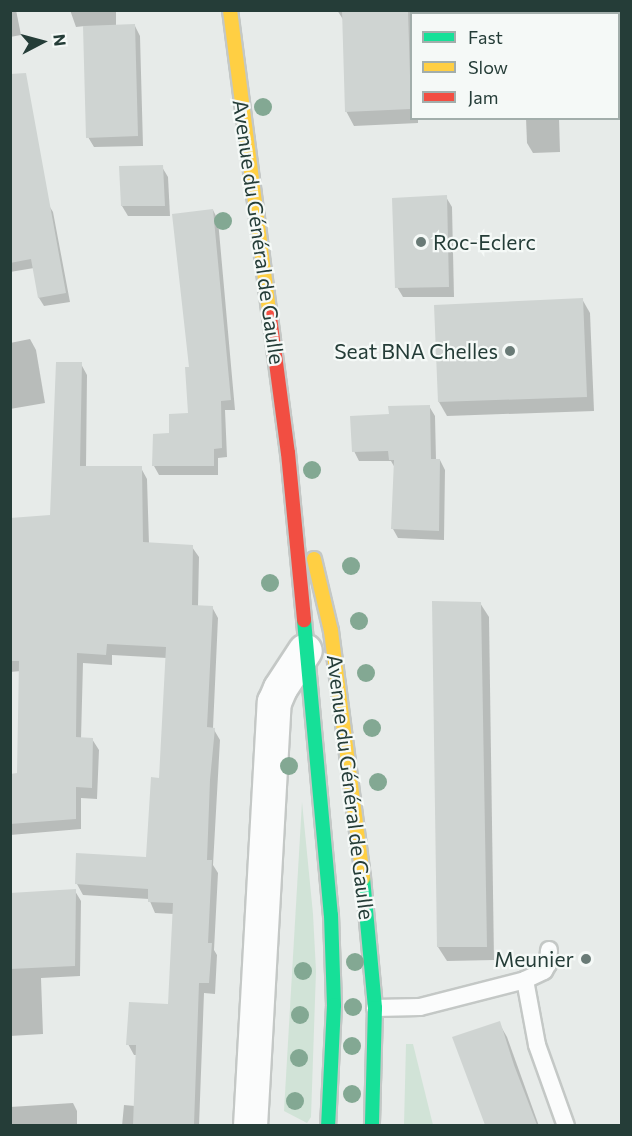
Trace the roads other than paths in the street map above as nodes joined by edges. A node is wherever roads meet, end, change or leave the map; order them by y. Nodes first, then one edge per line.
1 (230, 10) edge
2 (288, 453) junction
3 (305, 650) junction
4 (549, 950) dead end
5 (525, 980) junction
6 (375, 1008) junction
7 (250, 1125) edge
8 (328, 1125) edge
9 (372, 1125) edge
10 (567, 1125) edge

1 - 2 main road, Avenue du Général de Gaulle
2 - 3 main road, Avenue du Général de Gaulle
2 - 6 main road, Avenue du Général de Gaulle
3 - 7 street, Avenue du Général de Gaulle
3 - 8 main road, Avenue du Général de Gaulle
4 - 5 lane
5 - 6 lane
5 - 10 lane
6 - 9 main road, Avenue du Général de Gaulle

